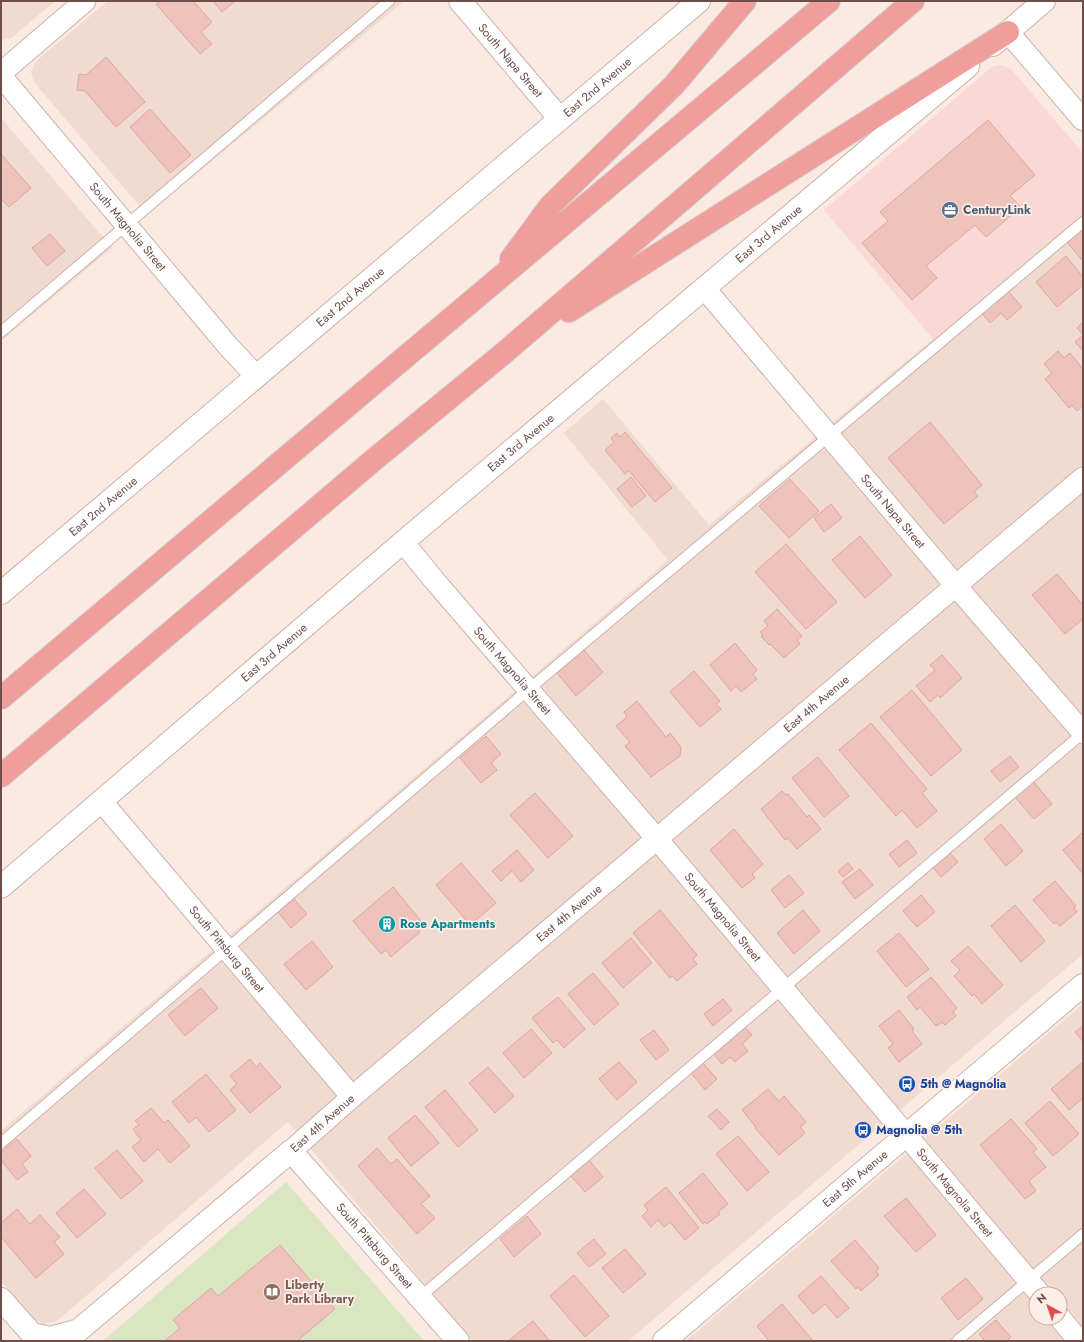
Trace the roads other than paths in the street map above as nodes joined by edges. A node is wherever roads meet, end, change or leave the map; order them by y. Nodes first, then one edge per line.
1 (85, 1) edge
2 (389, 1) edge
3 (460, 1) edge
4 (699, 1) edge
5 (745, 1) edge
6 (829, 1) edge
7 (913, 1) edge
8 (1044, 1) edge
9 (1008, 32) junction
10 (1, 73) edge
11 (1, 76) edge
12 (560, 119) junction
13 (1083, 120) edge
14 (1083, 222) edge
15 (126, 225) junction
16 (491, 287) junction
17 (705, 289) junction
18 (1, 332) edge
19 (504, 353) junction
20 (256, 376) junction
21 (830, 437) junction
22 (1083, 478) edge
23 (403, 542) junction
24 (956, 586) junction
25 (1, 593) edge
26 (528, 690) junction
27 (1, 698) edge
28 (1083, 733) edge
29 (1, 776) edge
30 (102, 802) junction
31 (657, 839) junction
32 (1, 887) edge
33 (227, 950) junction
34 (1083, 985) edge
35 (782, 987) junction
36 (352, 1097) junction
37 (908, 1135) junction
38 (1, 1143) edge
39 (291, 1151) junction
40 (1083, 1234) edge
41 (1033, 1286) edge
42 (1035, 1286) edge
43 (1028, 1291) edge
44 (420, 1296) junction
45 (1, 1298) edge
46 (1067, 1326) edge
47 (458, 1341) edge
48 (664, 1341) edge
49 (957, 1341) edge
50 (1079, 1341) edge

1 - 10 street
2 - 15 lane
3 - 12 street, South Napa Street
4 - 12 street, East 2nd Avenue
5 - 16 highway
6 - 16 highway
7 - 19 highway
8 - 9 street, East 3rd Avenue
9 - 13 street
9 - 17 street, East 3rd Avenue
9 - 19 highway
11 - 15 street, South Magnolia Street
12 - 20 street, East 2nd Avenue
14 - 21 lane
15 - 18 lane
15 - 20 street, South Magnolia Street
16 - 27 highway
17 - 21 street, South Napa Street
17 - 23 street, East 3rd Avenue
19 - 29 highway
20 - 25 street, East 2nd Avenue
21 - 24 street, South Napa Street
21 - 26 lane
22 - 24 street, East 4th Avenue
23 - 26 street, South Magnolia Street
23 - 30 street, East 3rd Avenue
24 - 28 street, South Napa Street
24 - 31 street, East 4th Avenue
26 - 31 street, South Magnolia Street
26 - 33 lane
28 - 35 lane
30 - 32 street, East 3rd Avenue
30 - 33 street, South Pittsburg Street
31 - 35 street, South Magnolia Street
31 - 36 street, East 4th Avenue
33 - 36 street, South Pittsburg Street
33 - 38 lane
34 - 37 street, East 5th Avenue
35 - 37 street, South Magnolia Street
35 - 44 lane
36 - 39 street, East 4th Avenue
37 - 41 street, South Magnolia Street
37 - 48 street, East 5th Avenue
39 - 44 street, South Pittsburg Street
39 - 45 street, East 4th Avenue
40 - 42 lane
43 - 49 lane
44 - 47 street, South Pittsburg Street
46 - 50 street

